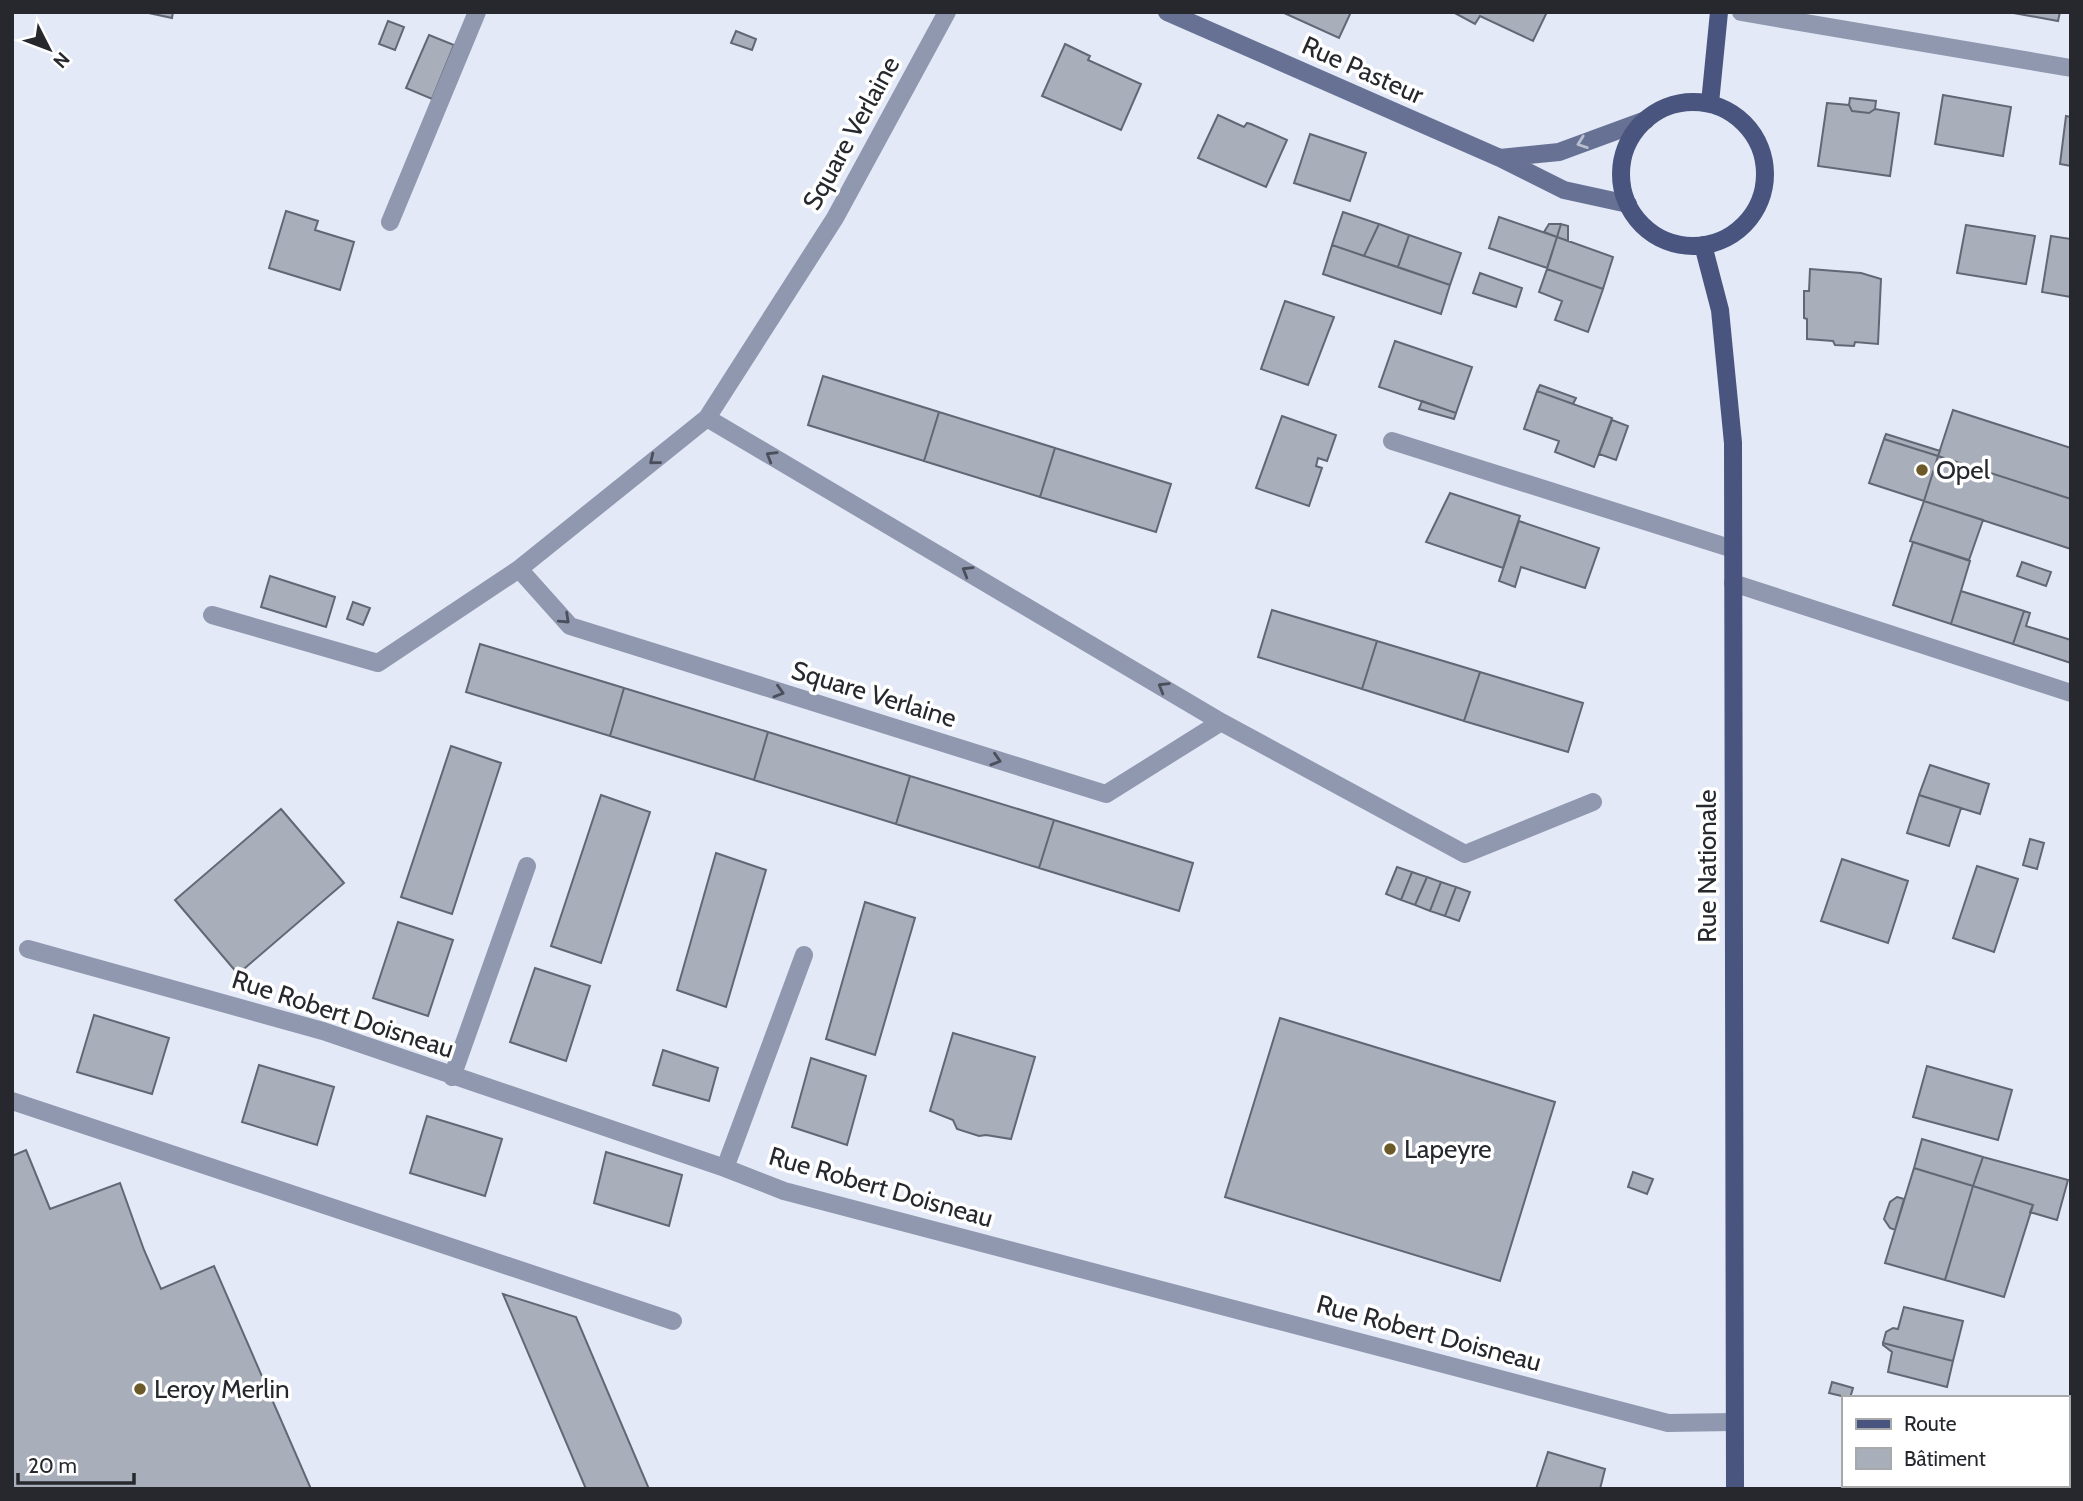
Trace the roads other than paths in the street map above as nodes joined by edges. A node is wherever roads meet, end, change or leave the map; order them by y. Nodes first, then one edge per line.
1 (477, 12) edge
2 (947, 12) edge
3 (1167, 12) edge
4 (1719, 12) edge
5 (1741, 12) edge
6 (2071, 68) edge
7 (1710, 103) junction
8 (1646, 120) junction
9 (1500, 158) junction
10 (1628, 204) junction
11 (390, 222) dead end
12 (1703, 246) junction
13 (707, 418) junction
14 (1392, 441) dead end
15 (1733, 549) junction
16 (519, 569) junction
17 (1733, 583) junction
18 (212, 615) dead end
19 (2071, 694) edge
20 (1221, 722) junction
21 (1593, 802) dead end
22 (527, 866) dead end
23 (28, 950) dead end
24 (804, 956) dead end
25 (452, 1077) junction
26 (12, 1101) edge
27 (725, 1168) junction
28 (673, 1321) dead end
29 (1733, 1422) junction
30 (1735, 1489) edge

1 - 11 street
2 - 13 street, Square Verlaine
3 - 9 main road, Rue Pasteur
4 - 7 main road
5 - 6 street
7 - 8 main road
7 - 12 main road
8 -> 9 main road, Rue Pasteur
8 - 10 main road
9 - 10 main road, Rue Pasteur
10 - 12 main road
12 - 15 main road, Rue Nationale
13 -> 16 street, Square Verlaine
20 -> 13 street
14 - 15 street
15 - 17 main road, Rue Nationale
16 - 18 street, Square Verlaine
16 -> 20 street, Square Verlaine
17 - 19 street
17 - 29 main road, Rue Nationale
20 - 21 street
22 - 25 street
23 - 25 street, Rue Robert Doisneau
24 - 27 street
25 - 27 street, Rue Robert Doisneau
26 - 28 street
27 - 29 street, Rue Robert Doisneau
29 - 30 main road, Rue Nationale

